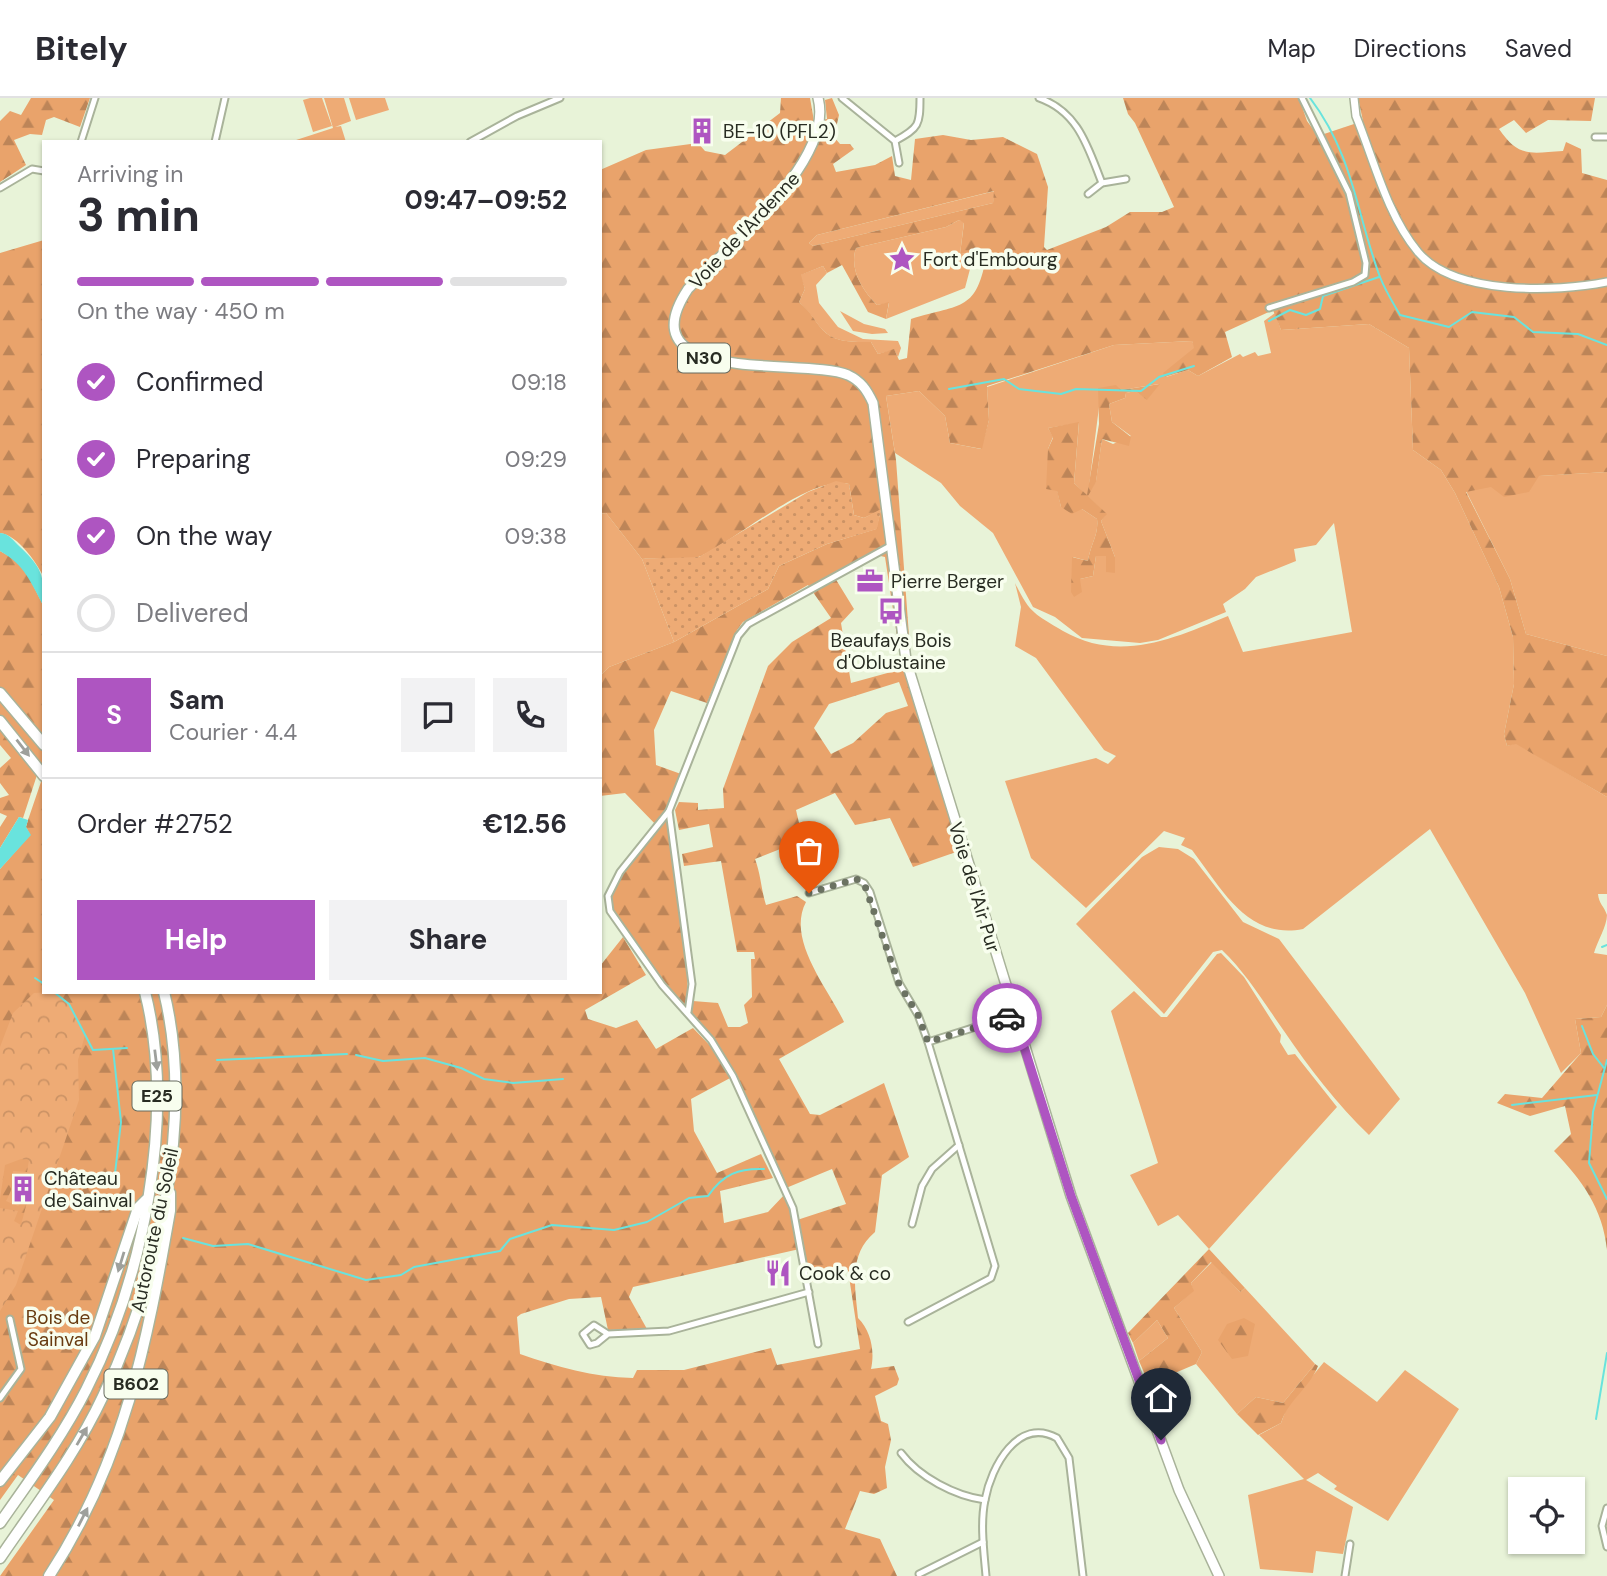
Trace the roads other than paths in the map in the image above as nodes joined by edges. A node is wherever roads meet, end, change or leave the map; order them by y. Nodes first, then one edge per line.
1 (96, 98) edge
2 (225, 98) edge
3 (560, 98) edge
4 (818, 98) edge
5 (842, 98) edge
6 (920, 98) edge
7 (1041, 98) edge
8 (1302, 98) edge
9 (1354, 98) edge
10 (1595, 137) dead end
11 (1607, 137) edge
12 (82, 140) edge
13 (215, 140) edge
14 (474, 140) edge
15 (895, 141) junction
16 (899, 163) dead end
17 (42, 171) edge
18 (1126, 179) dead end
19 (1102, 183) junction
20 (0, 188) edge
21 (1088, 194) dead end
22 (1607, 282) edge
23 (1269, 308) dead end
24 (892, 545) junction
25 (0, 694) edge
26 (0, 721) edge
27 (42, 743) edge
28 (42, 774) edge
29 (669, 811) junction
30 (809, 893) dead end
31 (145, 994) edge
32 (164, 994) edge
33 (688, 1012) junction
34 (1014, 1015) junction
35 (928, 1042) junction
36 (959, 1145) junction
37 (169, 1175) junction
38 (146, 1200) junction
39 (912, 1224) dead end
40 (809, 1292) junction
41 (10, 1319) dead end
42 (908, 1322) dead end
43 (607, 1334) dead end
44 (818, 1344) dead end
45 (0, 1398) edge
46 (901, 1452) dead end
47 (0, 1481) edge
48 (985, 1500) junction
49 (1607, 1508) edge
50 (0, 1523) edge
51 (983, 1542) junction
52 (1350, 1544) dead end
53 (1607, 1547) edge
54 (0, 1558) edge
55 (919, 1574) dead end
56 (49, 1576) edge
57 (986, 1576) edge
58 (1083, 1576) edge
59 (1219, 1576) edge
60 (1345, 1576) edge

1 - 12 street
2 - 13 street
3 - 14 street
4 - 24 main road, Voie de l'Ardenne / N30
5 - 15 street
6 - 15 street
7 - 19 street
8 - 23 street
9 - 22 street
10 - 11 street
15 - 16 street
17 - 20 street
18 - 19 street
19 - 21 street
24 - 29 street
24 - 34 main road, Voie de l'Air Pur / N30
25 - 27 highway
26 -> 28 highway
29 - 33 street
29 - 33 street
30 - 35 street
31 -> 38 highway, Autoroute du Soleil / E25
32 - 37 highway, Autoroute du Soleil / E25
33 - 40 street
34 - 35 street
34 - 59 main road, Voie de l'Air Pur / N30
35 - 36 street
36 - 39 street
36 - 42 street
54 -> 37 highway, Autoroute du Soleil / E25
56 -> 37 highway, B602
38 -> 47 highway, B602
38 - 50 highway, Autoroute du Soleil / E25
40 - 43 street
40 - 44 street
41 - 45 street
46 - 48 street
48 - 51 street
48 - 58 street
49 - 53 street
51 - 55 street
51 - 57 street
52 - 60 street

